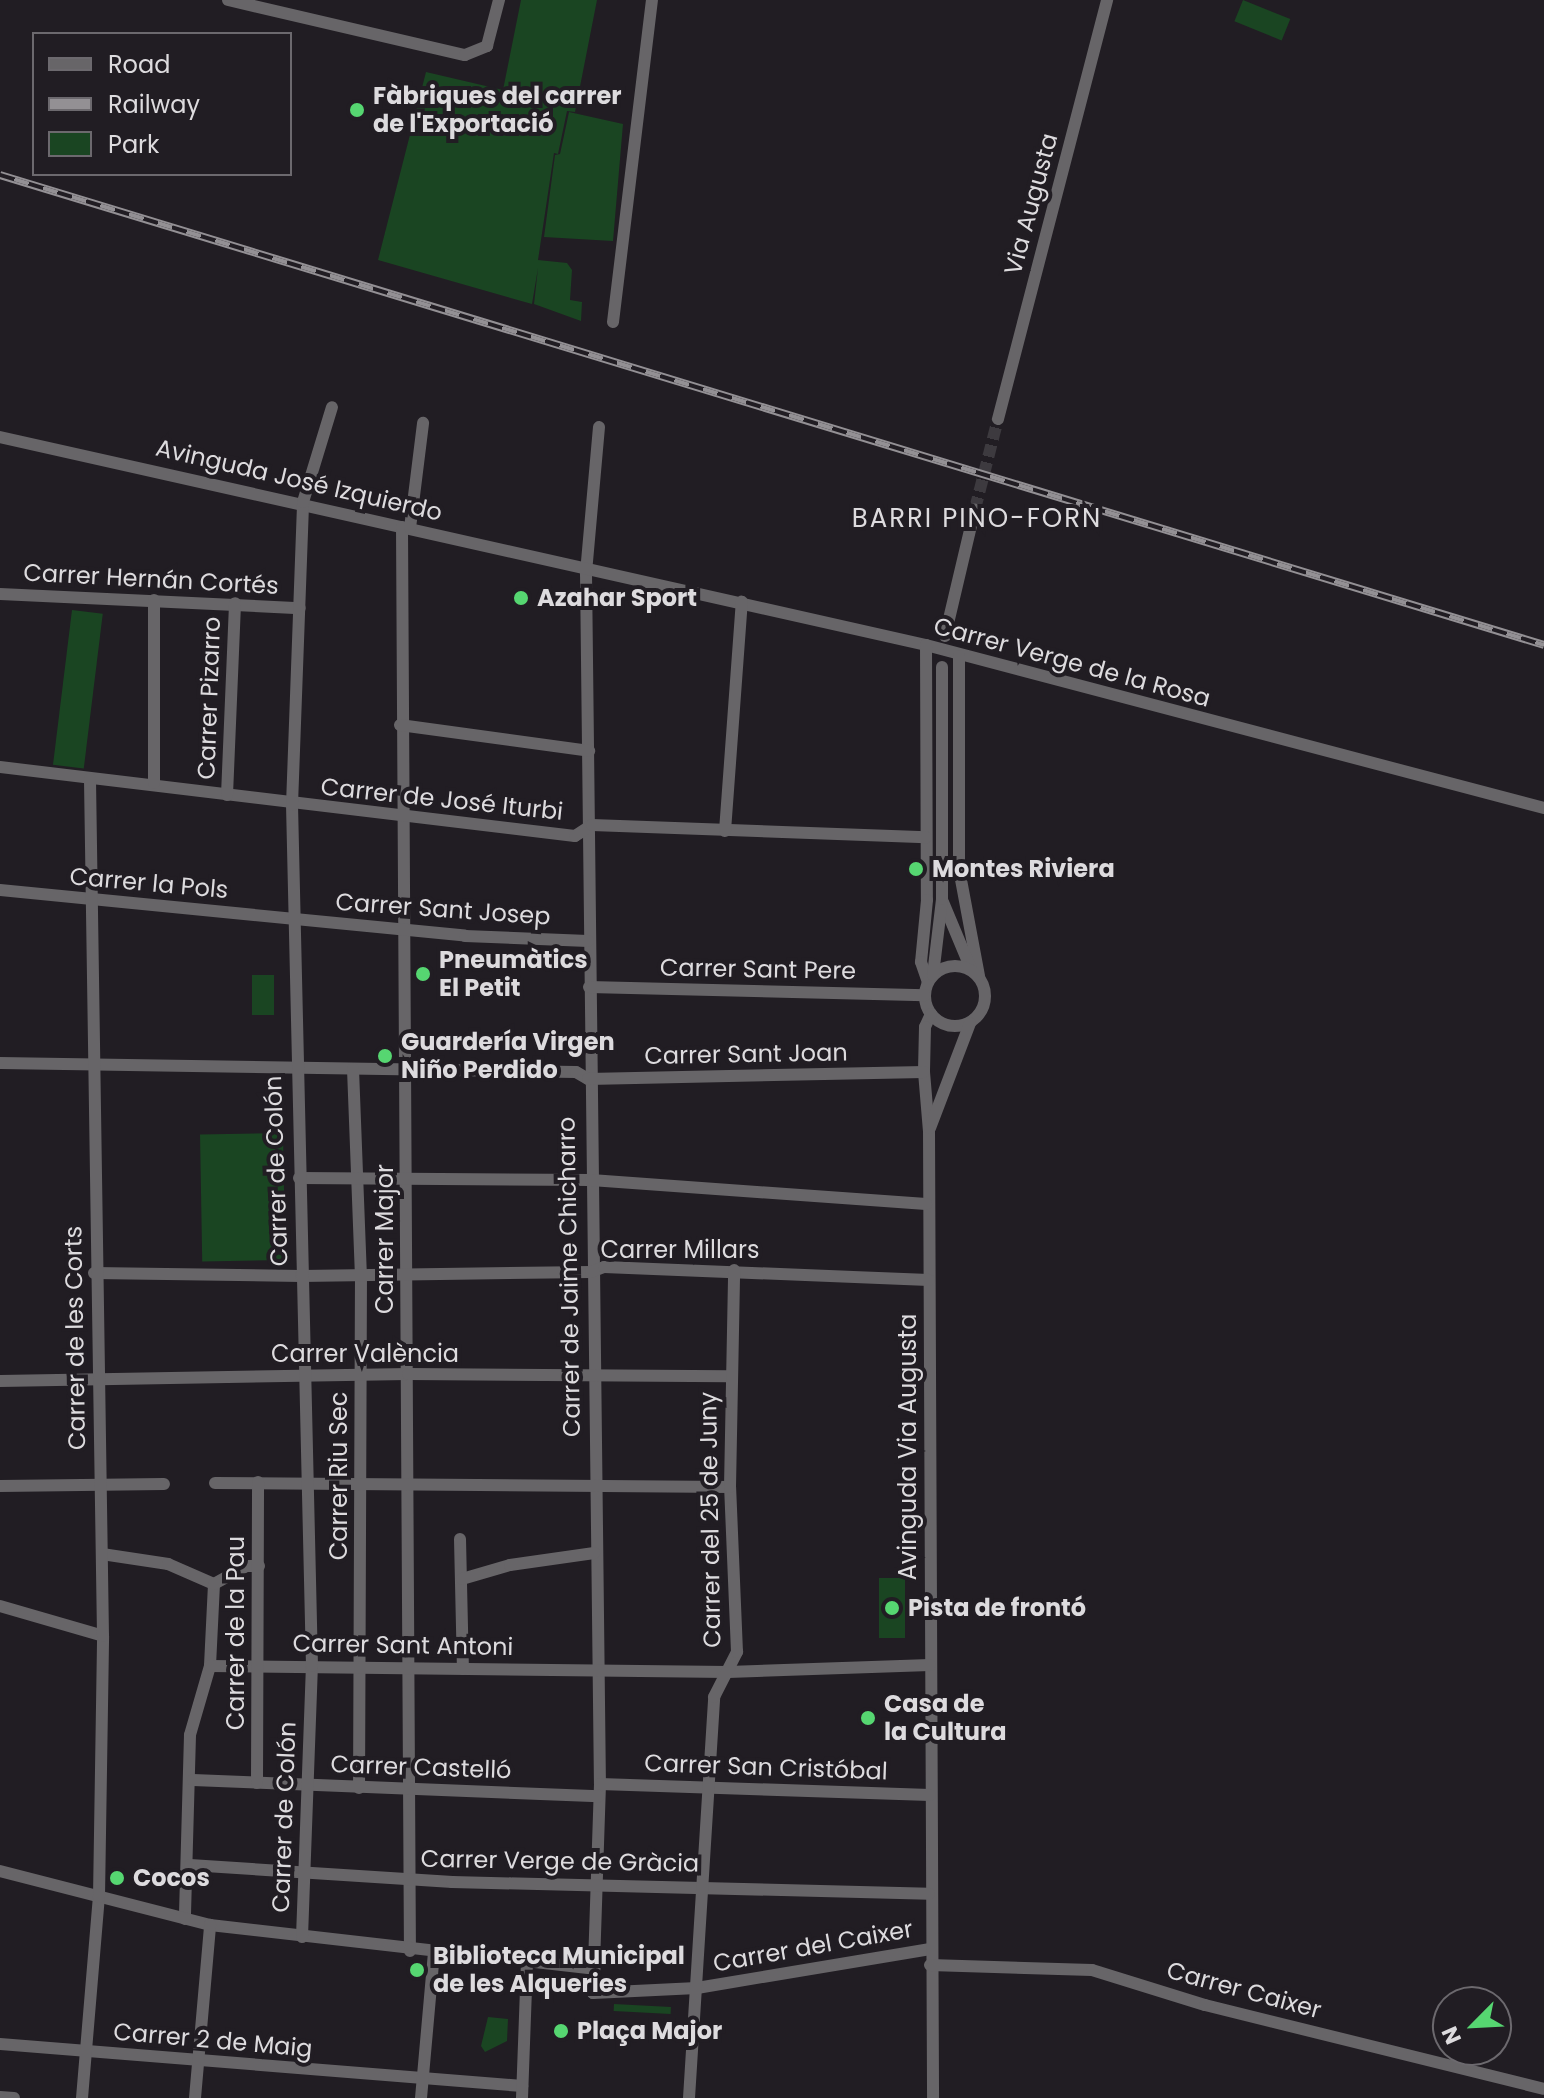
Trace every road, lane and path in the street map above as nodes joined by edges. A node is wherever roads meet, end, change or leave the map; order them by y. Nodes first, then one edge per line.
1 (228, 0) edge
2 (499, 0) edge
3 (652, 0) edge
4 (1107, 0) edge
5 (613, 322) dead end
6 (332, 407) dead end
7 (998, 419) tunnel mouth
8 (423, 423) dead end
9 (599, 427) dead end
10 (0, 437) edge
11 (303, 502) junction
12 (975, 509) tunnel mouth
13 (406, 528) junction
14 (586, 573) junction
15 (0, 594) edge
16 (154, 600) junction
17 (742, 602) junction
18 (235, 603) junction
19 (300, 608) junction
20 (945, 636) dead end
21 (926, 645) junction
22 (959, 656) junction
23 (942, 667) dead end
24 (400, 725) junction
25 (589, 751) junction
26 (0, 767) edge
27 (90, 779) junction
28 (154, 783) junction
29 (227, 795) junction
30 (292, 805) junction
31 (1544, 808) edge
32 (401, 818) junction
33 (592, 825) junction
34 (725, 831) junction
35 (926, 837) junction
36 (0, 890) edge
37 (942, 899) junction
38 (91, 900) junction
39 (295, 919) junction
40 (402, 929) junction
41 (588, 941) junction
42 (975, 973) junction
43 (928, 984) junction
44 (589, 987) junction
45 (931, 1014) junction
46 (970, 1023) junction
47 (0, 1063) edge
48 (92, 1065) junction
49 (295, 1069) junction
50 (353, 1069) junction
51 (405, 1070) junction
52 (924, 1072) junction
53 (588, 1079) junction
54 (929, 1131) junction
55 (358, 1176) junction
56 (408, 1177) junction
57 (299, 1178) junction
58 (591, 1180) junction
59 (926, 1204) junction
60 (734, 1270) junction
61 (591, 1272) junction
62 (94, 1273) junction
63 (361, 1273) junction
64 (407, 1273) junction
65 (301, 1276) junction
66 (929, 1280) junction
67 (408, 1374) junction
68 (307, 1375) junction
69 (361, 1375) junction
70 (729, 1376) junction
71 (592, 1377) junction
72 (96, 1379) junction
73 (0, 1381) edge
74 (258, 1482) junction
75 (215, 1483) dead end
76 (308, 1483) junction
77 (164, 1484) dead end
78 (360, 1484) junction
79 (409, 1484) junction
80 (0, 1486) edge
81 (101, 1486) junction
82 (593, 1487) junction
83 (730, 1487) junction
84 (460, 1539) dead end
85 (594, 1553) junction
86 (102, 1554) junction
87 (259, 1566) junction
88 (462, 1579) junction
89 (214, 1584) junction
90 (0, 1606) edge
91 (103, 1636) junction
92 (261, 1665) junction
93 (930, 1665) junction
94 (210, 1666) junction
95 (312, 1666) junction
96 (596, 1667) junction
97 (361, 1668) junction
98 (409, 1669) junction
99 (463, 1669) junction
100 (728, 1672) junction
101 (193, 1780) junction
102 (257, 1783) junction
103 (307, 1784) junction
104 (707, 1786) junction
105 (359, 1788) junction
106 (411, 1789) junction
107 (600, 1790) junction
108 (930, 1795) junction
109 (190, 1865) junction
110 (0, 1871) edge
111 (305, 1876) junction
112 (411, 1880) junction
113 (702, 1886) junction
114 (598, 1887) junction
115 (929, 1894) junction
116 (99, 1897) junction
117 (185, 1919) junction
118 (210, 1925) junction
119 (302, 1937) junction
120 (929, 1949) junction
121 (410, 1951) junction
122 (434, 1953) junction
123 (527, 1964) junction
124 (930, 1965) junction
125 (594, 1969) junction
126 (697, 1988) junction
127 (0, 2044) edge
128 (86, 2051) junction
129 (198, 2062) junction
130 (423, 2079) junction
131 (1544, 2089) edge
132 (522, 2092) edge
133 (0, 2097) edge
134 (14, 2098) edge
135 (82, 2098) edge
136 (195, 2098) edge
137 (421, 2098) edge
138 (689, 2098) edge
139 (933, 2098) edge

1 - 2 street
3 - 5 street
4 - 7 street, Via Augusta
6 - 11 street, Carrer de Colón
8 - 13 street, Carrer Major
9 - 14 street, Carrer de Jaime Chicharro
10 - 11 street, Avinguda José Izquierdo
11 - 13 street, Avinguda José Izquierdo
11 - 19 street, Carrer de Colón
12 - 20 street
13 - 14 street, Avinguda José Izquierdo
13 - 24 street, Carrer Major
14 - 17 street, Carrer Verge de la Rosa
14 - 25 street, Carrer de Jaime Chicharro
15 - 16 street, Carrer Hernán Cortés
16 - 18 street, Carrer Hernán Cortés
16 - 28 street
17 - 21 street, Carrer Verge de la Rosa
17 - 34 street
18 - 19 street, Carrer Hernán Cortés
18 - 29 street, Carrer Pizarro
19 - 30 street, Carrer de Colón
21 - 22 street, Carrer Verge de la Rosa
21 - 35 street
22 - 31 street, Carrer Verge de la Rosa
22 - 42 street
23 - 37 street
24 - 25 street
24 - 32 street, Carrer Major
25 - 33 street, Carrer de Jaime Chicharro
26 - 27 street, Carrer de José Iturbi
27 - 28 street, Carrer de José Iturbi
27 - 38 street, Carrer de les Corts
28 - 29 street, Carrer de José Iturbi
29 - 30 street, Carrer de José Iturbi
30 - 32 street, Carrer de José Iturbi
30 - 39 street, Carrer de Colón
32 - 33 street, Carrer de José Iturbi
32 - 40 street, Carrer Major
33 - 34 street, Carrer de José Iturbi
33 - 41 street, Carrer de Jaime Chicharro
34 - 35 street, Carrer de José Iturbi
35 - 43 street
36 - 38 street, Carrer la Pols
37 - 42 street
37 - 43 street
38 - 39 street, Carrer la Pols
38 - 48 street, Carrer de les Corts
39 - 40 street, Carrer Sant Josep
39 - 49 street, Carrer de Colón
40 - 41 street, Carrer Sant Josep
40 - 51 street, Carrer Major
41 - 44 street, Carrer de Jaime Chicharro
42 - 43 street
42 - 46 street
43 - 44 street, Carrer Sant Pere
43 - 45 street
44 - 53 street, Carrer de Jaime Chicharro
45 - 46 street
45 - 52 street, Avinguda Via Augusta
46 - 54 street, Avinguda Via Augusta
47 - 48 street, Carrer Sant Joan
48 - 49 street, Carrer Sant Joan
48 - 62 street, Carrer de les Corts
49 - 50 street, Carrer Sant Joan
49 - 57 street, Carrer de Colón
50 - 51 street, Carrer Sant Joan
50 - 55 street, Carrer Riu Sec
51 - 53 street, Carrer Sant Joan
51 - 56 street, Carrer Major
52 - 53 street, Carrer Sant Joan
52 - 54 street, Avinguda Via Augusta
53 - 58 street, Carrer de Jaime Chicharro
54 - 59 street, Avinguda Via Augusta
55 - 56 street
55 - 57 street
55 - 63 street, Carrer Riu Sec
56 - 58 street
56 - 64 street, Carrer Major
57 - 65 street, Carrer de Colón
58 - 59 street
58 - 61 street, Carrer de Jaime Chicharro
59 - 66 street, Avinguda Via Augusta
60 - 61 street, Carrer Millars
60 - 66 street, Carrer Millars
60 - 70 street, Carrer del 25 de Juny
61 - 64 street, Carrer Millars
61 - 71 street, Carrer de Jaime Chicharro
62 - 65 street, Carrer Millars
62 - 72 street, Carrer de les Corts
63 - 64 street, Carrer Millars
63 - 65 street, Carrer Millars
63 - 69 street, Carrer Riu Sec
64 - 67 street, Carrer Major
65 - 68 street, Carrer de Colón
66 - 93 street, Avinguda Via Augusta
67 - 69 street, Carrer València
67 - 71 street, Carrer València
67 - 79 street, Carrer Major
68 - 69 street, Carrer València
68 - 72 street, Carrer València
68 - 76 street, Carrer de Colón
69 - 78 street, Carrer Riu Sec
70 - 71 street, Carrer València
70 - 83 street, Carrer del 25 de Juny
71 - 82 street, Carrer de Jaime Chicharro
72 - 73 street, Carrer València
72 - 81 street, Carrer de les Corts
74 - 75 street
74 - 76 street
74 - 87 street, Carrer de la Pau
76 - 78 street
76 - 95 street, Carrer de Colón
77 - 81 street
78 - 79 street
78 - 97 street, Carrer Riu Sec
79 - 82 street
79 - 98 street, Carrer Major
80 - 81 street
81 - 86 street, Carrer de les Corts
82 - 83 street
82 - 85 street, Carrer de Jaime Chicharro
83 - 100 street, Carrer del 25 de Juny
84 - 88 street
85 - 88 street
85 - 96 street, Carrer de Jaime Chicharro
86 - 89 street
86 - 91 street, Carrer de les Corts
87 - 89 street
87 - 92 street, Carrer de la Pau
88 - 99 street
89 - 94 street
90 - 91 street
91 - 116 street, Carrer de les Corts
92 - 94 street, Carrer Sant Antoni
92 - 95 street, Carrer Sant Antoni
92 - 102 street, Carrer de la Pau
93 - 100 street, Carrer Sant Antoni
93 - 108 street, Avinguda Via Augusta
94 - 101 street
95 - 97 street, Carrer Sant Antoni
95 - 103 street, Carrer de Colón
96 - 99 street, Carrer Sant Antoni
96 - 100 street, Carrer Sant Antoni
96 - 107 street, Carrer de Jaime Chicharro
97 - 98 street, Carrer Sant Antoni
97 - 105 street, Carrer Riu Sec
98 - 99 street, Carrer Sant Antoni
98 - 106 street, Carrer Major
100 - 104 street, Carrer del 25 de Juny
101 - 102 street, Carrer Castelló
101 - 109 street
102 - 103 street, Carrer Castelló
103 - 105 street, Carrer Castelló
103 - 111 street, Carrer de Colón
104 - 107 street, Carrer San Cristóbal
104 - 108 street, Carrer San Cristóbal
104 - 113 street, Carrer del 25 de Juny
105 - 106 street, Carrer Castelló
106 - 107 street, Carrer Castelló
106 - 112 street, Carrer Major
107 - 114 street, Carrer de Jaime Chicharro
108 - 115 street, Avinguda Via Augusta
109 - 111 street, Carrer Verge de Gràcia
109 - 117 street
110 - 116 street
111 - 112 street, Carrer Verge de Gràcia
111 - 119 street, Carrer de Colón
112 - 114 street, Carrer Verge de Gràcia
112 - 121 street, Carrer Major
113 - 114 street, Carrer Verge de Gràcia
113 - 115 street, Carrer Verge de Gràcia
113 - 126 street, Carrer del 25 de Juny
114 - 125 street, Carrer de Jaime Chicharro
115 - 120 street, Avinguda Via Augusta
116 - 117 street
116 - 128 street, Carrer de les Corts
117 - 118 street
118 - 119 street
118 - 129 street
119 - 121 street
120 - 124 street, Avinguda Via Augusta
120 - 126 street, Carrer del Caixer
121 - 122 street
122 - 123 street
122 - 130 street
123 - 125 street
123 - 132 street
124 - 131 street, Carrer Caixer
124 - 139 street, Avinguda Via Augusta
125 - 126 street, Carrer del Caixer
126 - 138 street, Carrer del 25 de Juny
127 - 128 street, Carrer 2 de Maig
128 - 129 street, Carrer 2 de Maig
128 - 135 street, Carrer de les Corts
129 - 130 street, Carrer 2 de Maig
129 - 136 street
130 - 132 street
130 - 137 street
133 - 134 street

